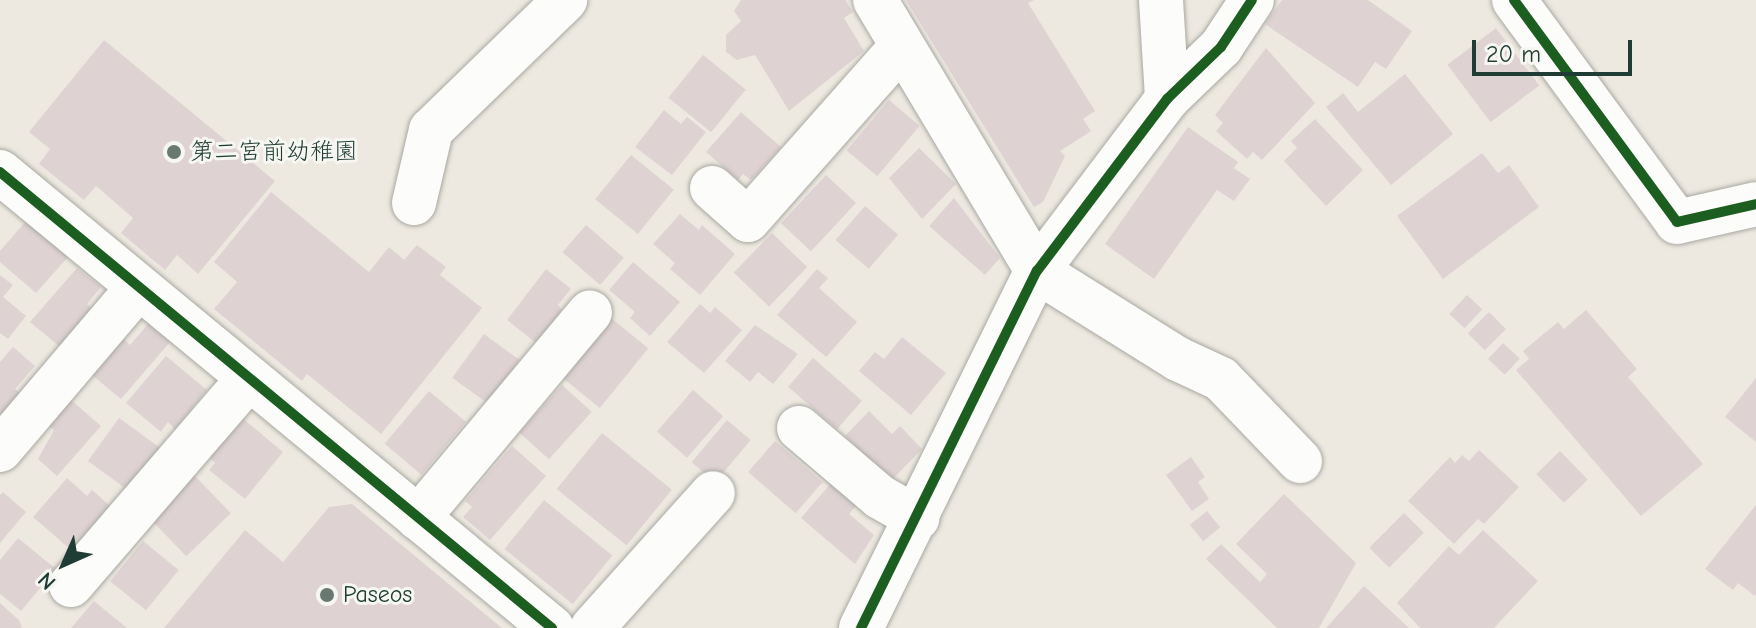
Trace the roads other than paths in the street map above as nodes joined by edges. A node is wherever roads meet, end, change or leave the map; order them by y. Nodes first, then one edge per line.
1 (565, 0) edge
2 (875, 0) edge
3 (1161, 0) edge
4 (1252, 0) edge
5 (1514, 0) edge
6 (902, 46) junction
7 (1167, 99) junction
8 (5, 185) edge
9 (712, 188) dead end
10 (414, 203) dead end
11 (1756, 204) edge
12 (1037, 271) junction
13 (138, 288) junction
14 (590, 312) dead end
15 (248, 379) junction
16 (799, 428) dead end
17 (0, 450) edge
18 (1300, 461) dead end
19 (713, 493) dead end
20 (418, 518) junction
21 (917, 518) junction
22 (71, 585) dead end
23 (552, 628) edge
24 (592, 628) edge
25 (861, 628) edge

1 - 10 street
2 - 6 street
3 - 7 street
4 - 7 street
5 - 11 street
6 - 9 street
6 - 12 street
7 - 12 street
8 - 13 street
12 - 18 street
12 - 21 street
13 - 15 street
13 - 17 street
14 - 20 street
15 - 20 street
15 - 22 street
16 - 21 street
19 - 24 street
20 - 23 street
21 - 25 street

